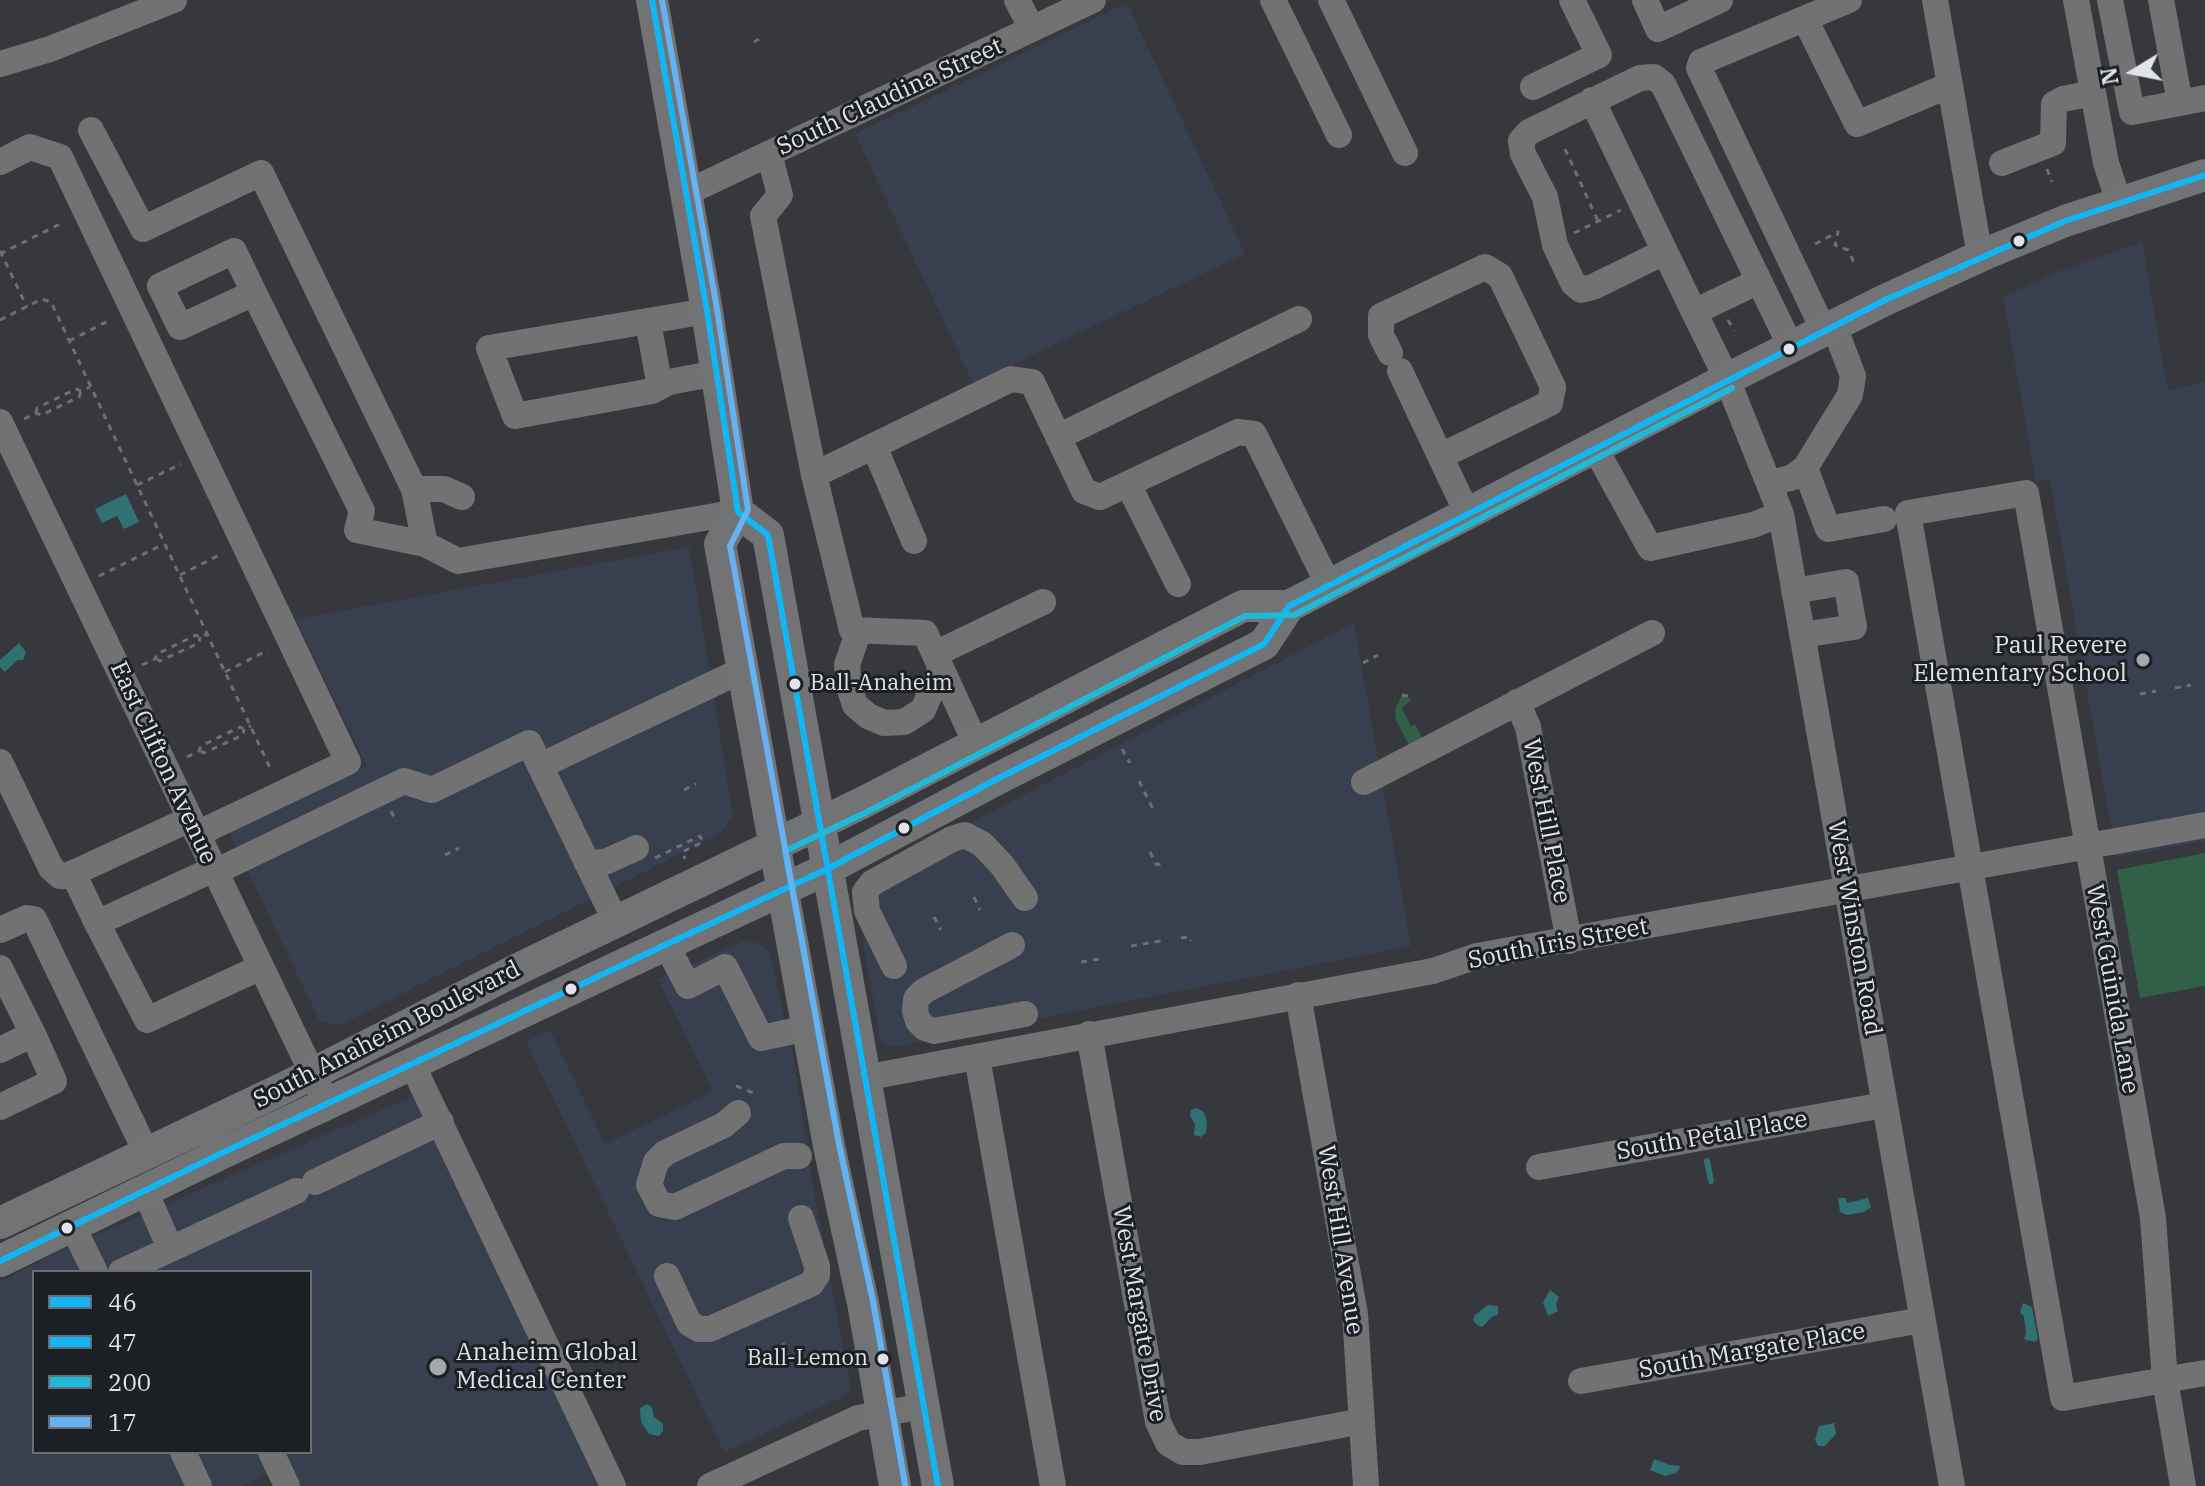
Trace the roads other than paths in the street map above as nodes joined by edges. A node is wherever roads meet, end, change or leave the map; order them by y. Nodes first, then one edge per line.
1 (174, 0) edge
2 (652, 0) edge
3 (1017, 0) edge
4 (1093, 0) edge
5 (1273, 0) edge
6 (1331, 0) edge
7 (1572, 0) edge
8 (1645, 0) edge
9 (1720, 0) edge
10 (1849, 0) edge
11 (1935, 0) edge
12 (2076, 0) edge
13 (2110, 0) edge
14 (2161, 0) edge
15 (1805, 19) junction
16 (1032, 29) junction
17 (0, 64) edge
18 (1950, 85) junction
19 (1533, 87) dead end
20 (2093, 93) junction
21 (1592, 100) junction
22 (2192, 101) edge
23 (91, 130) dead end
24 (1339, 135) dead end
25 (1405, 153) dead end
26 (769, 154) junction
27 (0, 162) edge
28 (2002, 163) dead end
29 (2205, 175) edge
30 (686, 193) junction
31 (2119, 202) junction
32 (1664, 252) junction
33 (1980, 256) junction
34 (1759, 281) junction
35 (254, 293) dead end
36 (707, 311) junction
37 (1694, 312) junction
38 (1299, 319) dead end
39 (648, 322) junction
40 (1829, 329) junction
41 (1791, 347) junction
42 (717, 373) junction
43 (1727, 379) junction
44 (660, 387) junction
45 (12, 420) edge
46 (1058, 437) junction
47 (874, 446) junction
48 (1595, 448) junction
49 (1441, 456) junction
50 (1805, 468) junction
51 (814, 475) junction
52 (1128, 484) junction
53 (1769, 484) junction
54 (414, 489) junction
55 (462, 497) dead end
56 (738, 512) junction
57 (1781, 514) junction
58 (1468, 515) junction
59 (1884, 519) dead end
60 (914, 541) dead end
61 (425, 544) junction
62 (1178, 584) dead end
63 (1329, 586) junction
64 (1794, 591) junction
65 (1043, 602) dead end
66 (1289, 606) junction
67 (859, 630) junction
68 (1652, 633) dead end
69 (1802, 635) junction
70 (938, 661) junction
71 (743, 668) junction
72 (1517, 702) junction
73 (976, 744) junction
74 (0, 762) edge
75 (540, 766) junction
76 (1364, 782) dead end
77 (818, 824) junction
78 (2205, 825) edge
79 (194, 826) junction
80 (774, 845) junction
81 (2087, 847) junction
82 (643, 854) road end
83 (587, 863) junction
84 (1969, 867) junction
85 (827, 869) junction
86 (215, 871) junction
87 (73, 873) junction
88 (783, 889) junction
89 (1847, 890) junction
90 (1025, 898) dead end
91 (616, 922) junction
92 (97, 923) junction
93 (0, 930) edge
94 (1569, 941) junction
95 (666, 944) junction
96 (1012, 945) dead end
97 (894, 966) dead end
98 (261, 967) junction
99 (0, 968) edge
100 (1298, 995) junction
101 (1025, 1014) dead end
102 (808, 1028) junction
103 (33, 1034) junction
104 (1089, 1034) junction
105 (0, 1050) edge
106 (977, 1057) junction
107 (412, 1064) junction
108 (311, 1074) junction
109 (864, 1078) junction
110 (747, 1103) road end
111 (327, 1104) junction
112 (1884, 1105) junction
113 (0, 1107) edge
114 (441, 1122) junction
115 (799, 1156) dead end
116 (139, 1158) junction
117 (1539, 1167) dead end
118 (145, 1191) junction
119 (801, 1218) dead end
120 (0, 1223) edge
121 (73, 1227) junction
122 (170, 1248) junction
123 (5, 1249) edge
124 (94, 1270) edge
125 (125, 1270) edge
126 (667, 1276) dead end
127 (1922, 1320) junction
128 (2205, 1373) edge
129 (2165, 1380) junction
130 (1581, 1381) dead end
131 (924, 1406) junction
132 (882, 1414) junction
133 (1362, 1421) junction
134 (184, 1454) edge
135 (272, 1454) edge
136 (604, 1483) edge
137 (199, 1486) edge
138 (287, 1486) edge
139 (710, 1486) edge
140 (895, 1486) edge
141 (938, 1486) edge
142 (1053, 1486) edge
143 (1366, 1486) edge
144 (1952, 1486) edge
145 (2183, 1486) edge

1 - 17 street
2 - 30 main road
3 - 16 street
4 - 16 street, South Claudina Street
5 - 24 street
6 - 25 street
7 - 19 street
8 - 9 street
10 - 15 street
11 - 18 street
12 - 20 street
13 - 22 street
14 - 22 street
15 - 18 street
15 - 40 street
16 - 26 street, South Claudina Street
18 - 33 street
20 - 28 street
20 - 31 street
21 - 32 street, West Winston Road
21 - 32 street
21 - 34 street
23 - 54 street
26 - 30 street, South Claudina Street
26 - 51 street
27 - 79 street
29 - 31 main road
30 - 36 main road
31 - 33 main road
32 - 37 street, West Winston Road
33 - 40 main road
34 - 37 street
34 - 41 street
35 - 61 street
36 - 39 street
36 - 42 main road
37 - 43 street, West Winston Road
38 - 46 street
39 - 44 street
39 - 44 street
40 - 41 main road
40 - 50 street
41 - 43 main road
42 - 44 street
42 - 56 main road
43 - 48 main road
43 - 53 street, West Winston Road
45 - 79 street, East Clifton Avenue
46 - 47 street
46 - 52 street
47 - 51 street
47 - 60 street
48 - 57 street
48 - 58 main road
49 - 49 street
49 - 58 street
50 - 53 street
50 - 59 street
51 - 67 street
52 - 62 street
52 - 63 street
53 - 57 street, West Winston Road
54 - 55 street
54 - 61 street
56 - 61 street
56 - 71 main road
56 - 77 main road
57 - 64 street, West Winston Road
58 - 63 main road
63 - 66 main road
64 - 69 street, West Winston Road
64 - 69 street
65 - 70 street
66 - 73 main road, South Anaheim Boulevard
66 - 85 main road, South Anaheim Boulevard
67 - 70 street
67 - 70 street
68 - 72 street
69 - 89 street, West Winston Road
70 - 73 street
71 - 75 street
71 - 80 main road
72 - 76 street
72 - 94 street, West Hill Place
73 - 77 main road, South Anaheim Boulevard
74 - 87 street
75 - 83 street
75 - 86 street
77 - 80 main road, South Anaheim Boulevard
77 - 85 main road
78 - 81 street, South Iris Street
79 - 86 street, East Clifton Avenue
79 - 87 street
80 - 88 main road
80 - 91 main road, South Anaheim Boulevard
81 - 84 street, South Iris Street
81 - 84 street, West Guinida Lane
81 - 129 street, West Guinida Lane
82 - 83 street
83 - 91 street
84 - 89 street, South Iris Street
84 - 129 street
85 - 88 main road, South Anaheim Boulevard
85 - 109 main road
86 - 92 street
86 - 98 street, East Clifton Avenue
87 - 92 street
88 - 95 main road, South Anaheim Boulevard
88 - 102 main road
89 - 94 street, South Iris Street
89 - 112 street, West Winston Road
90 - 97 street
91 - 108 main road, South Anaheim Boulevard
92 - 98 street
93 - 116 street
94 - 100 street, South Iris Street
95 - 102 street
95 - 107 main road, South Anaheim Boulevard
96 - 101 street
98 - 108 street, East Clifton Avenue
99 - 103 street
100 - 104 street, South Iris Street
100 - 133 street, West Hill Avenue
102 - 132 main road
103 - 105 street
103 - 113 street
104 - 106 street, South Iris Street
104 - 133 street, West Margate Drive
106 - 109 street, South Iris Street
106 - 142 street
107 - 111 main road, South Anaheim Boulevard
107 - 114 street
108 - 111 street, East Clifton Avenue
108 - 116 main road, South Anaheim Boulevard
109 - 131 main road
110 - 115 street
111 - 118 main road, South Anaheim Boulevard
112 - 117 street, South Petal Place
112 - 127 street, West Winston Road
114 - 122 street
114 - 136 street
116 - 120 main road, South Anaheim Boulevard
116 - 121 main road
118 - 121 main road, South Anaheim Boulevard
118 - 122 street
119 - 126 street
121 - 123 main road, South Anaheim Boulevard
121 - 124 street
122 - 125 street
127 - 130 street, South Margate Place
127 - 144 street, West Winston Road
128 - 129 street
129 - 145 street, West Guinida Lane
131 - 132 street
131 - 141 main road
132 - 139 street
132 - 140 main road
133 - 143 street, West Hill Avenue
134 - 137 street
135 - 138 street

